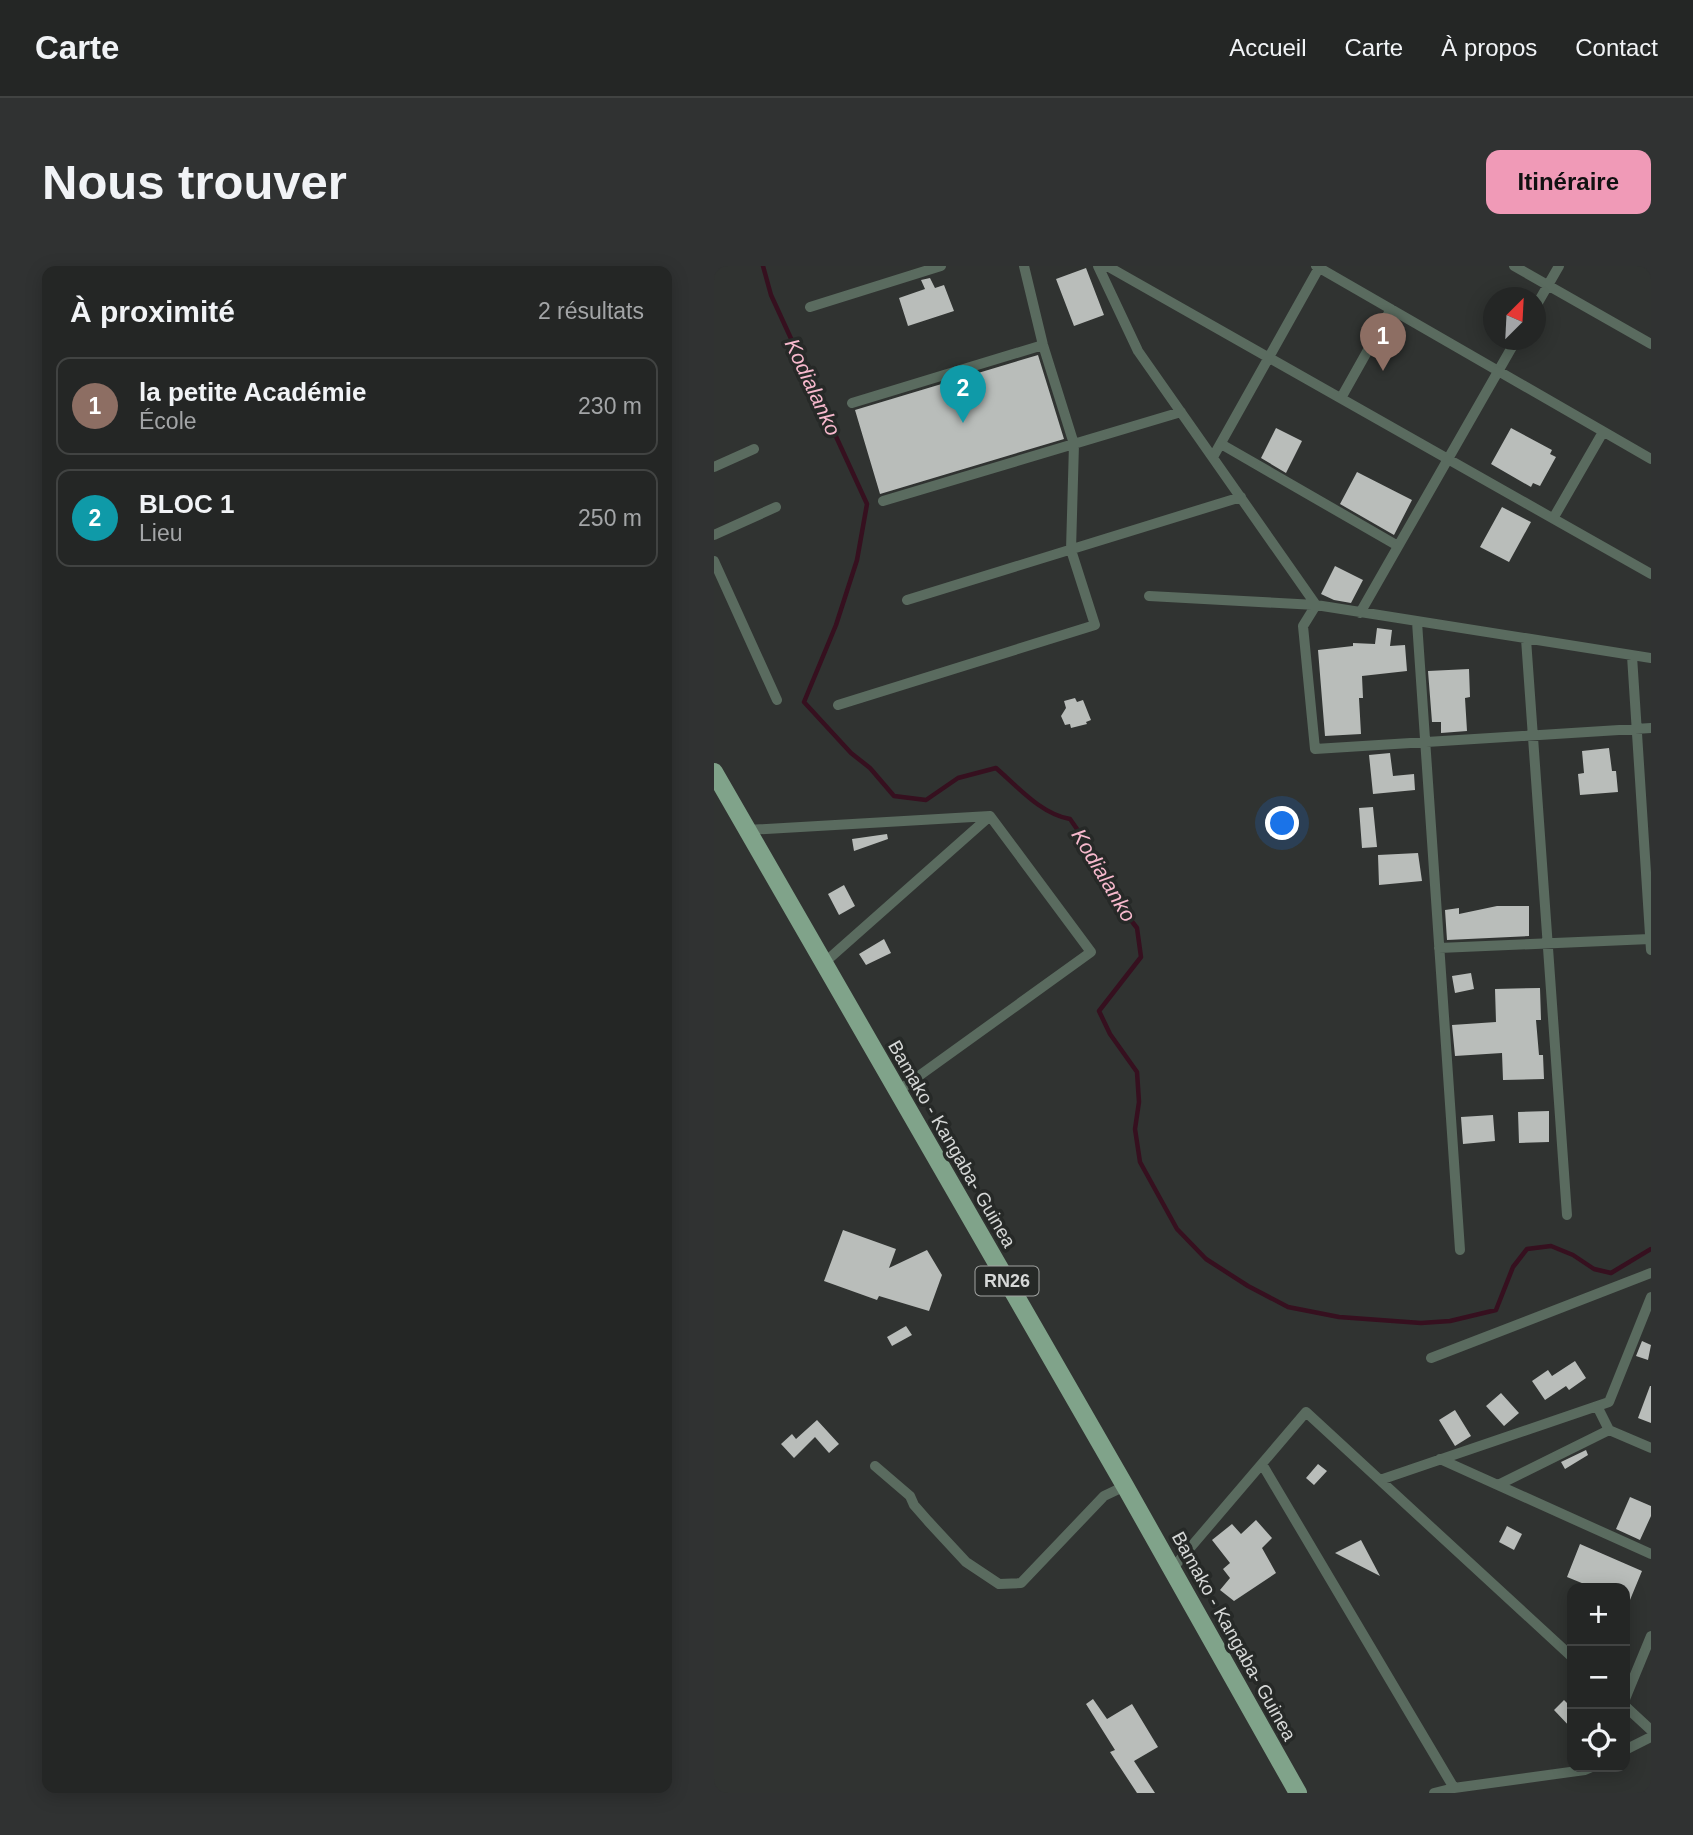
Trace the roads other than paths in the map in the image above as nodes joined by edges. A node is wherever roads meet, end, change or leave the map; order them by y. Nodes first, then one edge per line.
1 (941, 266) edge
2 (1024, 266) edge
3 (1098, 266) edge
4 (1107, 266) edge
5 (1514, 266) edge
6 (1559, 266) edge
7 (1318, 267) edge
8 (1548, 285) junction
9 (1546, 288) edge
10 (810, 307) dead end
11 (1391, 309) junction
12 (1651, 344) edge
13 (1043, 345) junction
14 (1511, 350) edge
15 (1269, 357) junction
16 (1498, 371) junction
17 (1341, 398) junction
18 (852, 402) dead end
19 (1181, 412) junction
20 (1603, 432) junction
21 (1221, 443) junction
22 (1074, 444) junction
23 (754, 449) dead end
24 (1213, 457) junction
25 (1448, 458) junction
26 (1651, 459) edge
27 (714, 467) edge
28 (1241, 498) junction
29 (883, 502) dead end
30 (776, 507) dead end
31 (1555, 517) junction
32 (714, 535) edge
33 (1398, 546) junction
34 (1071, 550) junction
35 (714, 561) edge
36 (1651, 574) edge
37 (1149, 596) dead end
38 (907, 600) dead end
39 (1316, 606) junction
40 (1360, 612) junction
41 (1418, 622) junction
42 (1527, 639) junction
43 (1632, 656) junction
44 (1651, 658) edge
45 (777, 700) dead end
46 (838, 705) dead end
47 (1637, 729) junction
48 (1651, 729) edge
49 (1533, 736) junction
50 (1424, 742) junction
51 (714, 772) edge
52 (990, 816) junction
53 (1647, 826) edge
54 (747, 830) junction
55 (1650, 939) edge
56 (1548, 943) junction
57 (1439, 948) junction
58 (1651, 950) edge
59 (824, 963) junction
60 (898, 1091) junction
61 (1567, 1215) dead end
62 (1460, 1250) dead end
63 (1651, 1273) edge
64 (1651, 1298) edge
65 (1432, 1357) dead end
66 (1597, 1406) junction
67 (1609, 1430) junction
68 (1651, 1448) edge
69 (1440, 1459) junction
70 (1262, 1464) junction
71 (875, 1466) dead end
72 (1380, 1480) junction
73 (1498, 1485) junction
74 (1125, 1486) junction
75 (1651, 1554) edge
76 (1172, 1569) junction
77 (1651, 1636) edge
78 (1567, 1652) edge
79 (1630, 1687) edge
80 (1628, 1709) edge
81 (1651, 1730) edge
82 (1651, 1737) edge
83 (1630, 1748) edge
84 (1570, 1772) edge
85 (1454, 1788) junction
86 (1298, 1793) edge
87 (1434, 1793) edge

1 - 10 street
2 - 13 street
3 - 19 street
4 - 15 street
5 - 8 street
6 - 8 street
7 - 11 street
7 - 15 street
8 - 9 street
8 - 12 street
11 - 16 street
11 - 17 street
13 - 18 street
13 - 22 street
14 - 16 street
15 - 17 street
15 - 21 street
16 - 20 street
16 - 25 street
17 - 25 street
19 - 22 street
19 - 24 street
20 - 26 street
20 - 31 street
21 - 24 street
21 - 33 street
22 - 29 street
22 - 34 street
23 - 27 street
24 - 28 street
25 - 31 street
25 - 33 street
28 - 34 street
28 - 39 street
30 - 32 street
31 - 36 street
33 - 40 street
34 - 38 street
34 - 46 street
35 - 45 street
37 - 39 street
39 - 40 street
39 - 50 street
40 - 41 street
41 - 42 street
41 - 50 street
42 - 43 street
42 - 49 street
43 - 44 street
43 - 47 street
47 - 48 street
47 - 49 street
47 - 53 street
49 - 50 street
49 - 56 street
50 - 57 street
51 - 54 main road, Bamako - Kangaba- Guinea / RN26
52 - 54 street
52 - 59 street
52 - 60 street
53 - 55 street
54 - 59 main road, Bamako - Kangaba- Guinea / RN26
55 - 56 street
55 - 58 street
56 - 57 street
56 - 61 street
57 - 62 street
59 - 60 main road, Bamako - Kangaba- Guinea / RN26
60 - 74 main road, Bamako - Kangaba- Guinea / RN26
63 - 65 street
64 - 66 street
66 - 67 street
66 - 69 street
67 - 68 street
67 - 73 street
69 - 72 street
69 - 73 street
70 - 72 street
70 - 76 street
70 - 85 street
71 - 74 street
72 - 78 street
73 - 75 street
74 - 76 main road, Bamako - Kangaba- Guinea / RN26
76 - 86 main road, Bamako - Kangaba- Guinea / RN26
77 - 79 street
80 - 81 street
82 - 83 street
84 - 85 street
85 - 87 street

